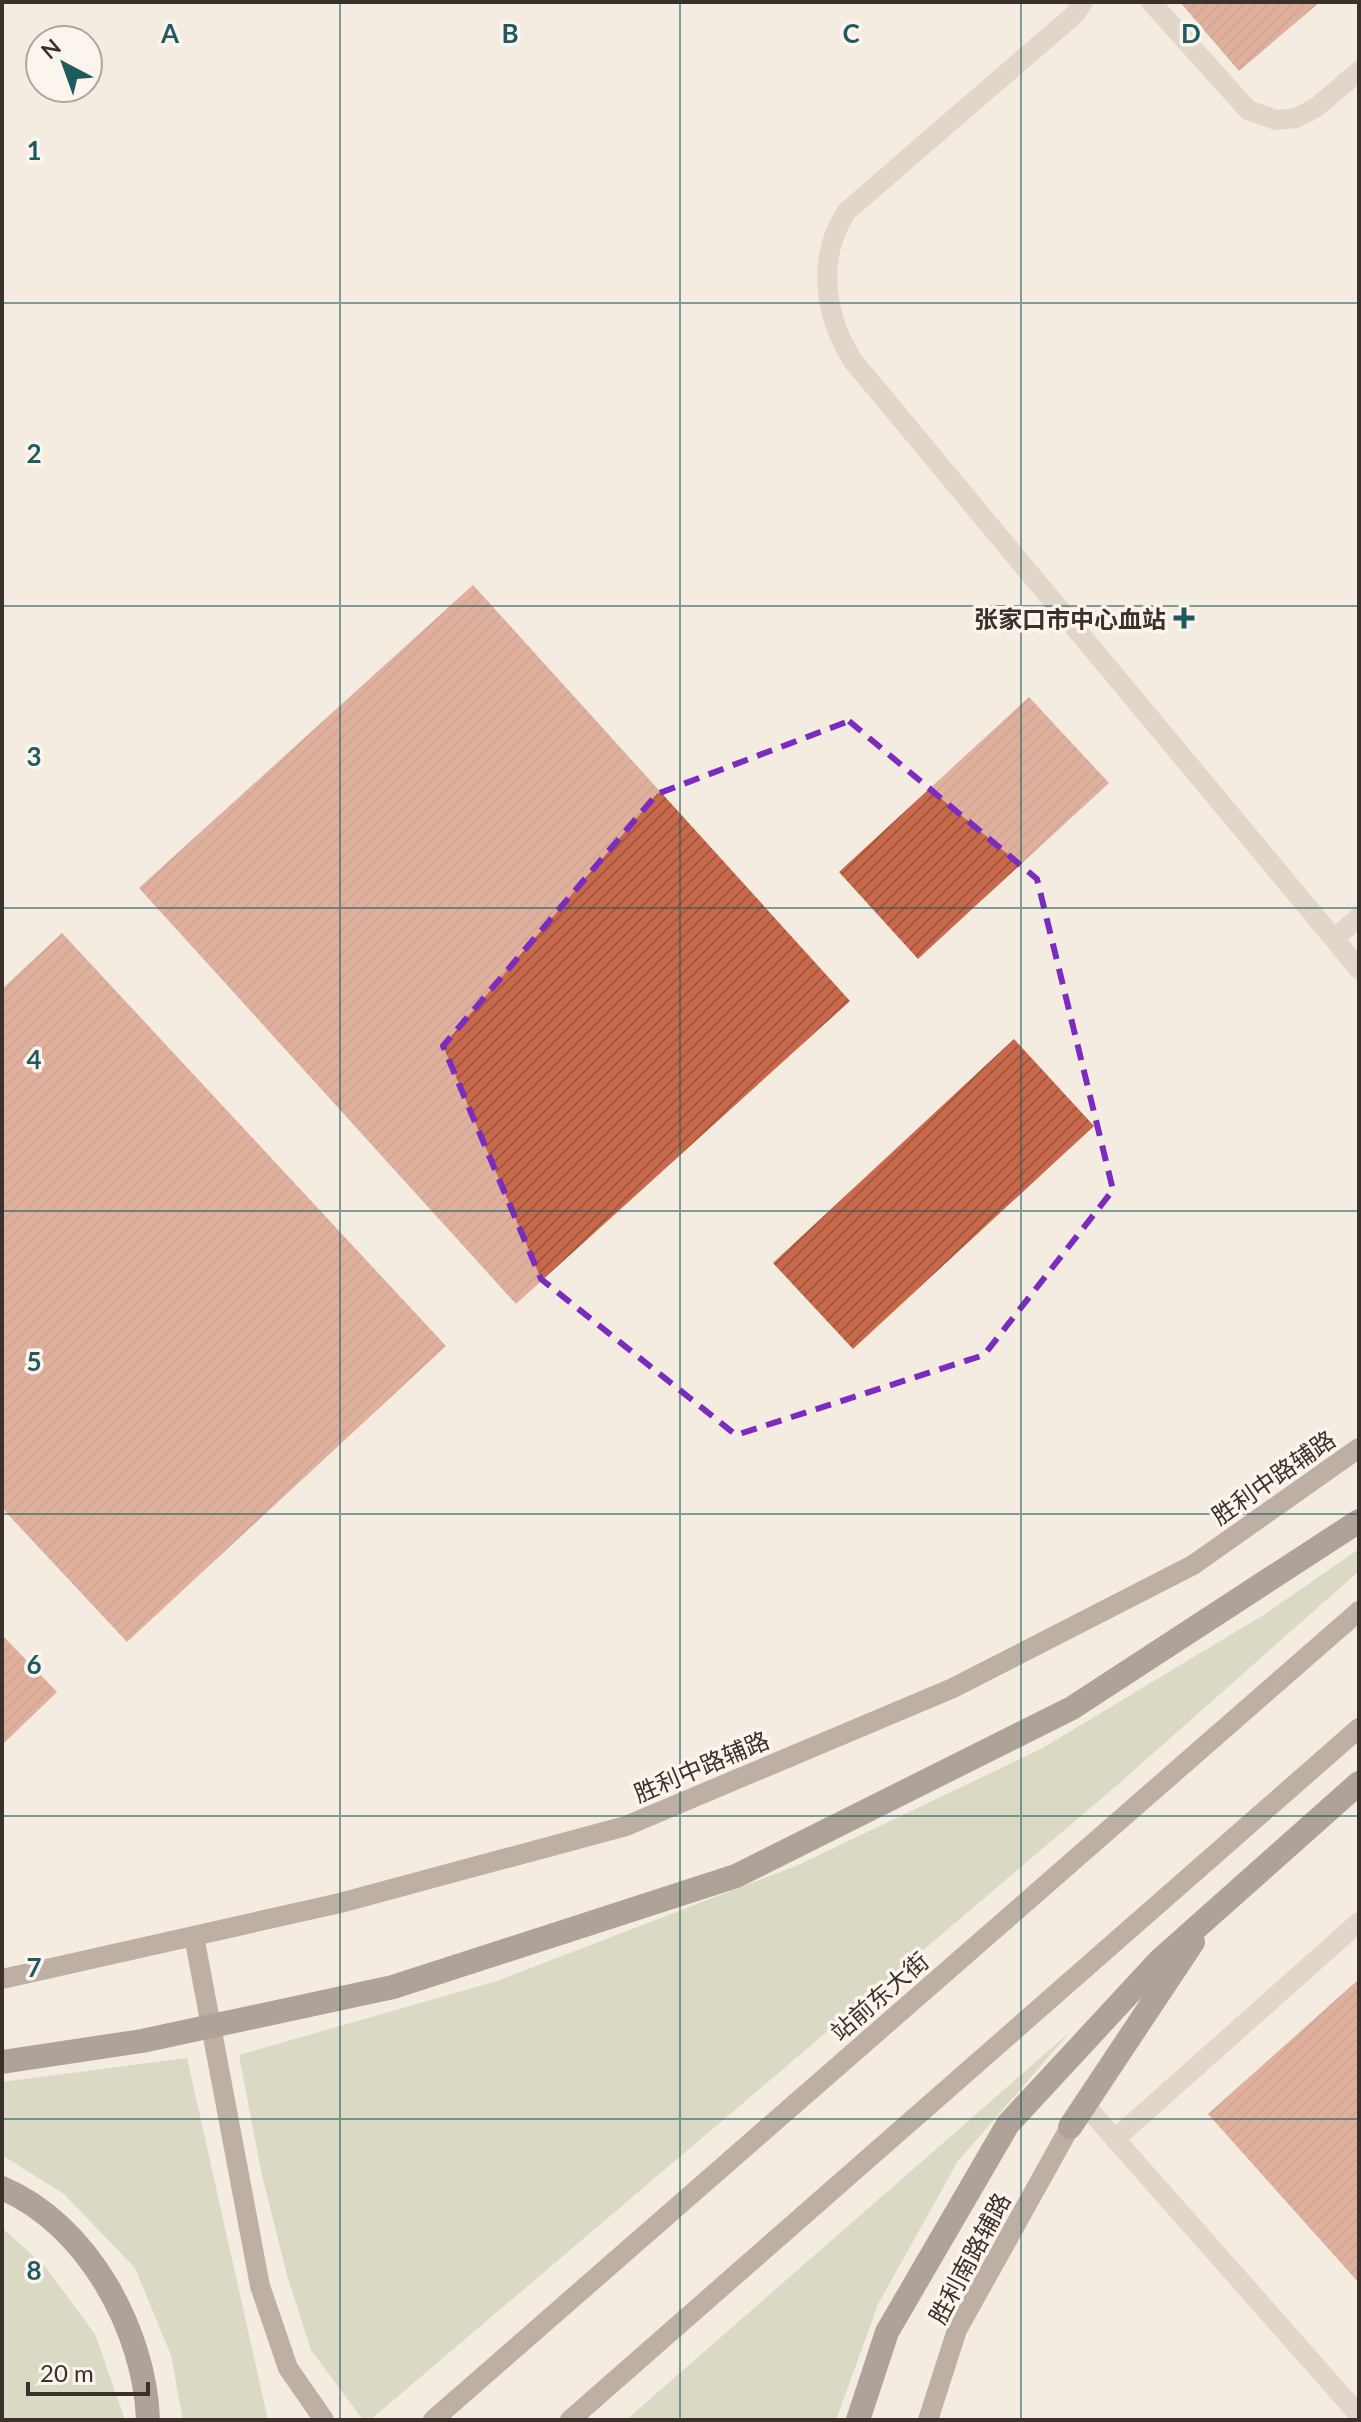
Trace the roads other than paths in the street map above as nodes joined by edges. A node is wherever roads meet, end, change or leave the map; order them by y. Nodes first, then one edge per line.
1 (1083, 2) edge
2 (1151, 2) edge
3 (1359, 71) edge
4 (1359, 917) edge
5 (1334, 939) junction
6 (1359, 969) edge
7 (1359, 1448) edge
8 (1359, 1521) edge
9 (1359, 1611) edge
10 (1359, 1728) edge
11 (1359, 1783) edge
12 (1211, 1915) junction
13 (1359, 1922) edge
14 (194, 1936) junction
15 (2, 1979) edge
16 (210, 2027) junction
17 (2, 2062) edge
18 (1085, 2105) junction
19 (1070, 2127) joint
20 (1115, 2139) junction
21 (2, 2188) edge
22 (1359, 2415) edge
23 (148, 2420) edge
24 (324, 2420) edge
25 (433, 2420) edge
26 (570, 2420) edge
27 (858, 2420) edge
28 (928, 2420) edge

1 - 5 lane
2 - 3 lane
4 - 5 lane
5 - 6 lane
7 - 14 main road, 胜利中路辅路
8 - 16 highway
9 - 25 main road, 站前东大街
10 - 26 main road
11 - 12 highway
12 - 18 highway
12 - 27 highway
13 - 20 lane
14 - 15 main road, 胜利中路辅路
14 - 16 main road
16 - 17 highway
16 - 24 main road
18 - 19 highway
18 - 20 lane
19 - 28 main road, 胜利南路辅路
20 - 22 lane
21 - 23 highway

